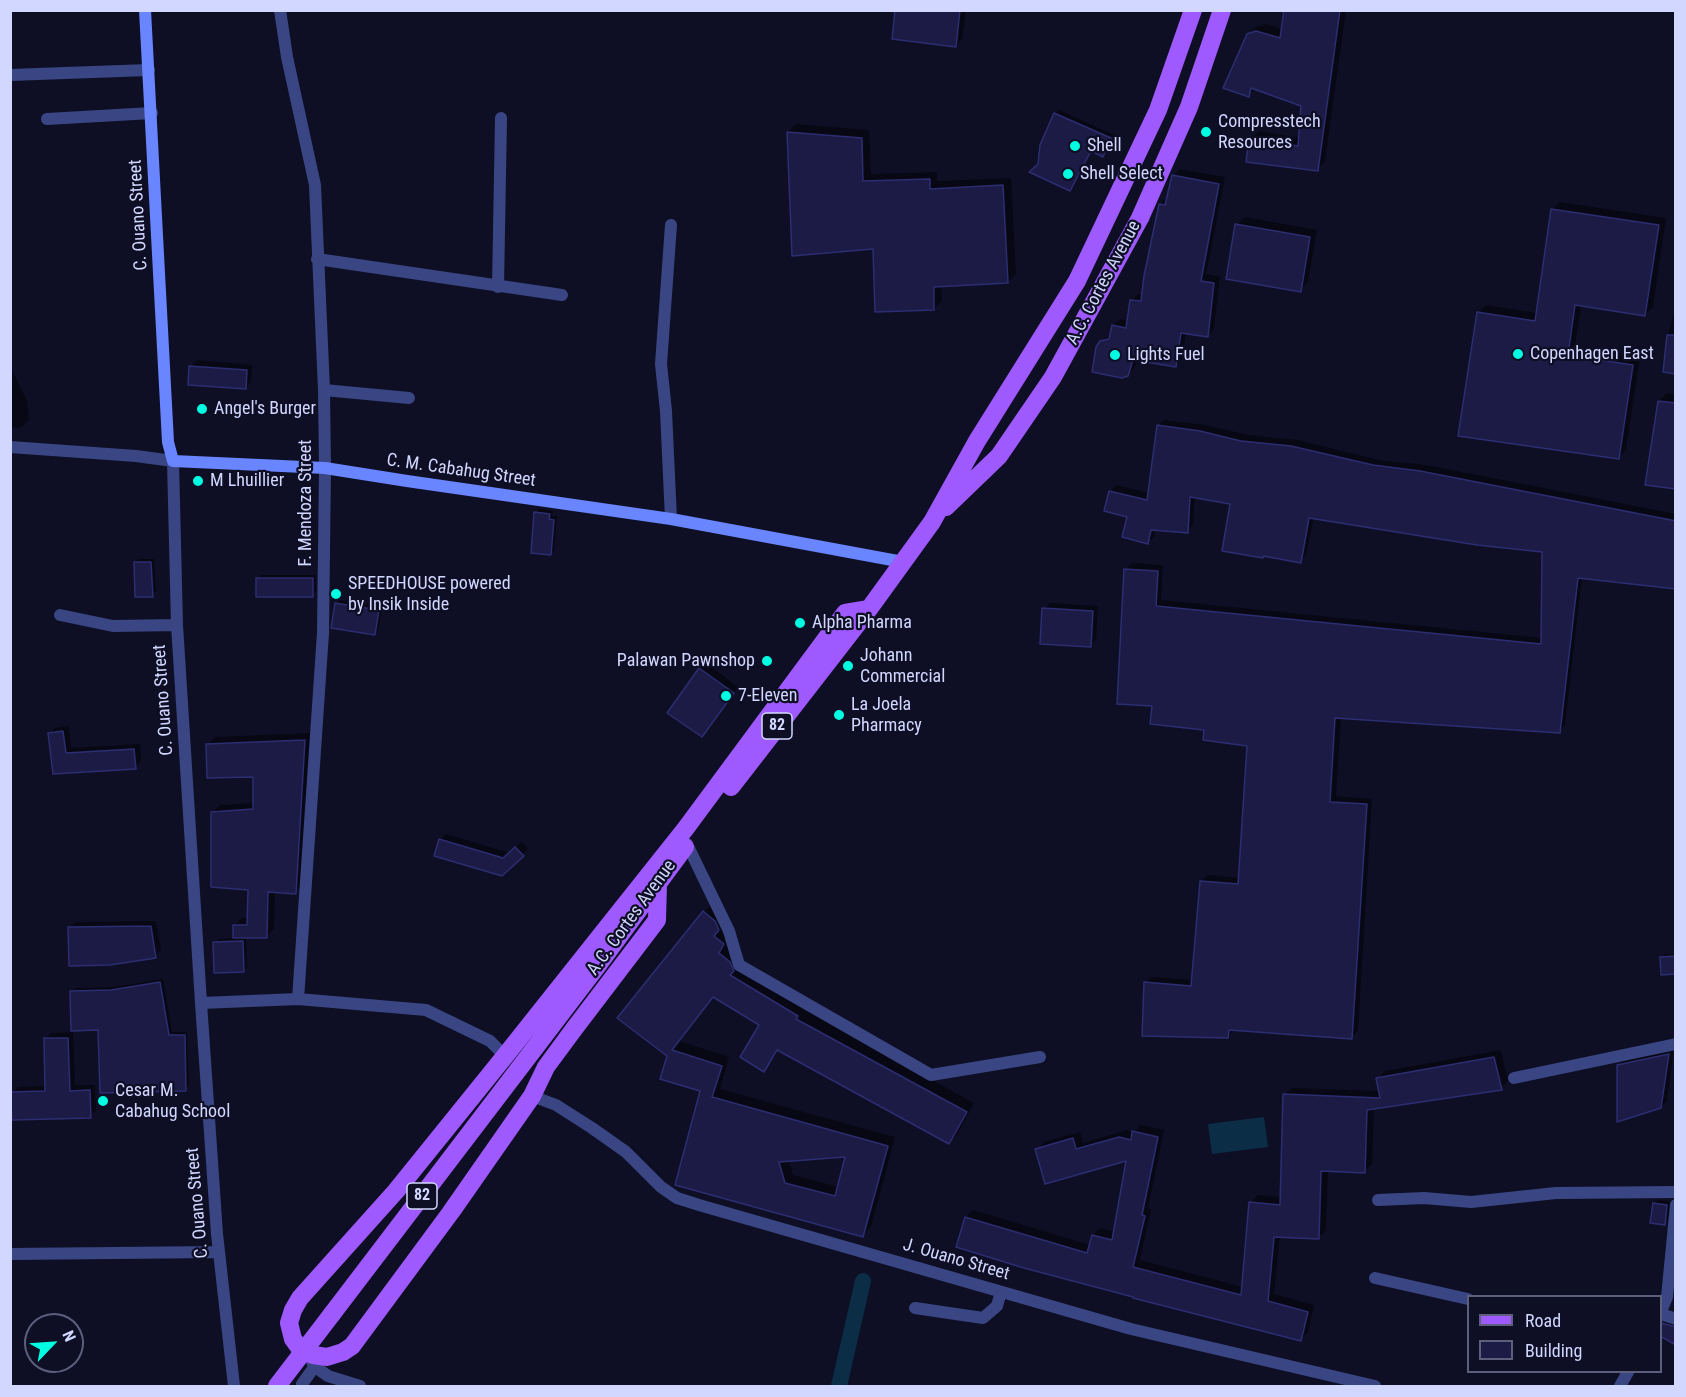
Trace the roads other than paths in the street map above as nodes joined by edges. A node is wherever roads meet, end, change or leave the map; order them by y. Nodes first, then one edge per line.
1 (145, 10) edge
2 (280, 10) edge
3 (1193, 10) edge
4 (1222, 10) edge
5 (149, 70) junction
6 (10, 75) edge
7 (152, 113) junction
8 (501, 118) dead end
9 (47, 119) dead end
10 (671, 225) dead end
11 (317, 259) junction
12 (498, 287) junction
13 (562, 295) dead end
14 (324, 390) junction
15 (409, 398) dead end
16 (10, 447) edge
17 (173, 461) junction
18 (325, 468) junction
19 (670, 519) junction
20 (932, 522) junction
21 (903, 562) junction
22 (868, 609) junction
23 (60, 615) dead end
24 (177, 625) junction
25 (687, 844) junction
26 (658, 884) junction
27 (298, 999) junction
28 (201, 1003) junction
29 (1676, 1044) edge
30 (505, 1056) junction
31 (1040, 1057) dead end
32 (1514, 1078) dead end
33 (532, 1096) junction
34 (1676, 1192) edge
35 (1378, 1200) dead end
36 (1676, 1205) edge
37 (219, 1252) junction
38 (10, 1254) edge
39 (1375, 1278) dead end
40 (1001, 1292) junction
41 (1467, 1299) edge
42 (915, 1308) dead end
43 (1662, 1311) edge
44 (312, 1360) junction
45 (302, 1384) dead end
46 (234, 1386) edge
47 (277, 1386) edge
48 (360, 1386) edge
49 (1375, 1386) edge

1 - 5 street, C. Ouano Street
2 - 11 street, F. Mendoza Street
3 - 20 main road, A.C. Cortes Avenue / 82
4 - 20 main road, A.C. Cortes Avenue / 82
5 - 6 street
5 - 7 street, C. Ouano Street
7 - 9 street
7 - 17 street, C. Ouano Street
8 - 12 street
10 - 19 street
11 - 12 street
11 - 14 street, F. Mendoza Street
12 - 13 street
14 - 15 street
14 - 18 street, F. Mendoza Street
16 - 17 street, C. M. Cabahug Street
17 - 18 street, C. M. Cabahug Street
17 - 24 street, C. Ouano Street
18 - 19 street, C. M. Cabahug Street
18 - 27 street, F. Mendoza Street
19 - 21 street, C. M. Cabahug Street
20 - 21 main road, A.C. Cortes Avenue / 82
21 - 22 main road, A.C. Cortes Avenue / 82
22 - 25 main road, A.C. Cortes Avenue / 82
22 - 30 main road
23 - 24 street
24 - 28 street, C. Ouano Street
25 - 26 main road, A.C. Cortes Avenue / 82
25 - 31 street
26 - 33 main road
26 - 47 main road, A.C. Cortes Avenue / 82, bridge
27 - 28 street
27 - 30 street
28 - 37 street, C. Ouano Street
29 - 32 street
30 - 44 main road
33 - 40 street, J. Ouano Street
33 - 44 main road
34 - 35 street
36 - 43 street
37 - 38 street
37 - 46 street, C. Ouano Street
39 - 41 street
40 - 42 street
40 - 49 street, J. Ouano Street
44 - 45 street
44 - 48 street

